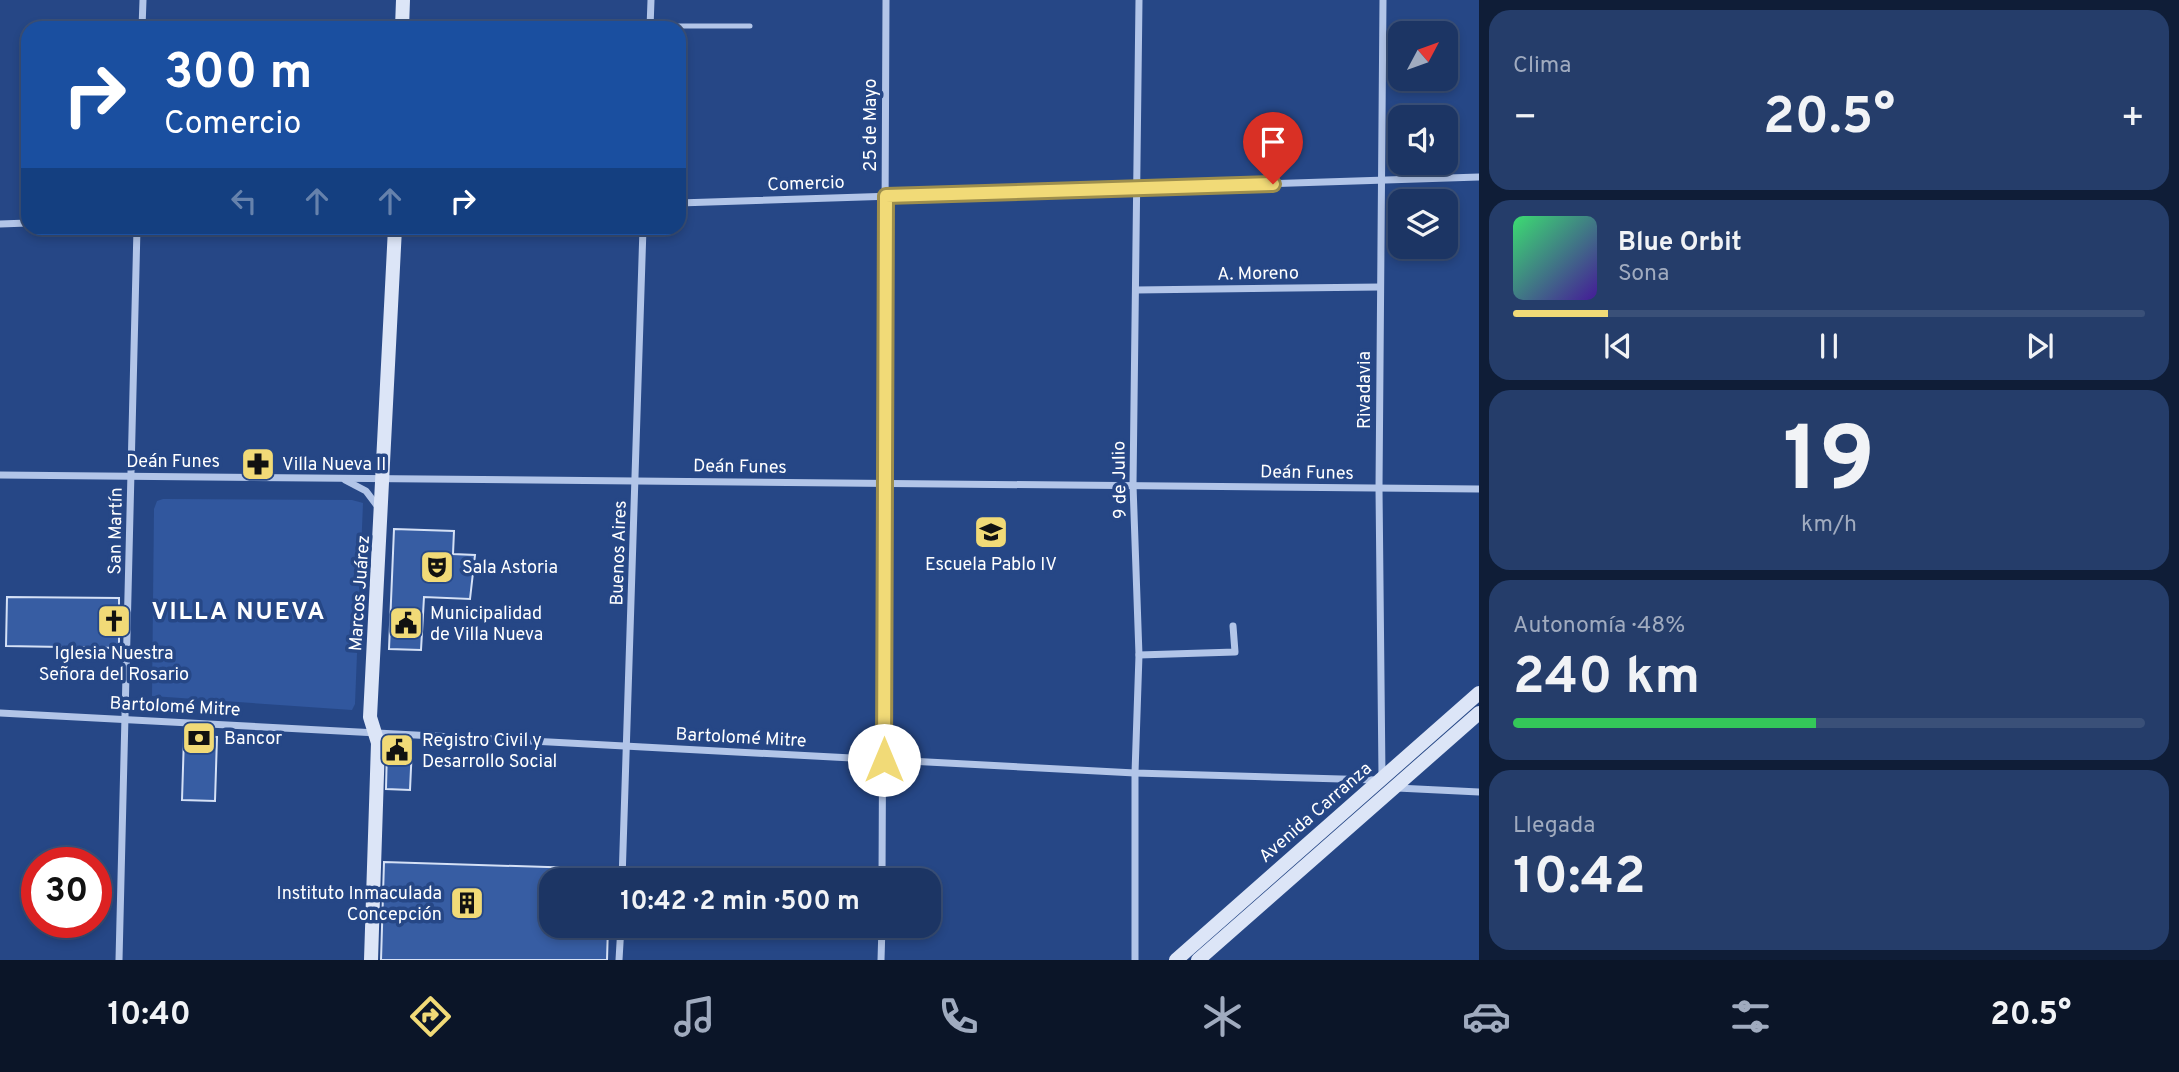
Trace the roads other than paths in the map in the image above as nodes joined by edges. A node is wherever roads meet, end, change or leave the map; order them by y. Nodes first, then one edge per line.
1 (143, 0) edge
2 (402, 0) edge
3 (651, 0) edge
4 (886, 0) edge
5 (1139, 0) edge
6 (1382, 0) edge
7 (142, 21) edge
8 (402, 21) edge
9 (650, 21) edge
10 (750, 26) dead end
11 (686, 27) edge
12 (1479, 177) edge
13 (1382, 180) junction
14 (1137, 188) junction
15 (886, 196) junction
16 (686, 203) edge
17 (21, 223) edge
18 (0, 224) edge
19 (136, 235) edge
20 (395, 235) edge
21 (643, 235) edge
22 (1380, 287) junction
23 (1136, 290) junction
24 (0, 475) edge
25 (132, 477) junction
26 (341, 478) junction
27 (385, 478) junction
28 (636, 480) junction
29 (885, 485) junction
30 (1133, 485) junction
31 (1379, 488) junction
32 (1479, 489) edge
33 (383, 521) junction
34 (1233, 626) dead end
35 (1139, 655) junction
36 (1479, 693) edge
37 (0, 713) edge
38 (1479, 713) edge
39 (127, 719) junction
40 (375, 731) junction
41 (627, 747) junction
42 (884, 760) junction
43 (1135, 773) junction
44 (1381, 780) junction
45 (1394, 788) junction
46 (1479, 792) edge
47 (622, 868) edge
48 (882, 868) edge
49 (620, 938) edge
50 (881, 938) edge
51 (119, 960) edge
52 (372, 960) edge
53 (619, 960) edge
54 (881, 960) edge
55 (1135, 960) edge
56 (1176, 960) edge
57 (1198, 960) edge

1 - 7 street
2 - 8 main road
3 - 9 street
4 - 15 street, 25 de Mayo
5 - 14 street, 9 de Julio
6 - 13 street, Rivadavia
10 - 11 lane
12 - 13 street, Comercio
13 - 14 street, Comercio
13 - 22 street, Rivadavia
14 - 15 street, Comercio
14 - 23 street, 9 de Julio
15 - 16 street, Comercio
15 - 29 street, 25 de Mayo
17 - 18 street
19 - 25 street, San Martín
20 - 27 main road, Marcos Juárez
21 - 28 street, Buenos Aires
22 - 23 street, A. Moreno
22 - 31 street, Rivadavia
23 - 30 street, 9 de Julio
24 - 25 street, Deán Funes
25 - 26 street, Deán Funes
25 - 39 street, San Martín
26 - 27 street, Deán Funes
26 - 33 street
27 - 28 street, Deán Funes
27 - 33 main road, Marcos Juárez
28 - 29 street, Deán Funes
28 - 41 street, Buenos Aires
29 - 30 street, Deán Funes
29 - 42 street, 25 de Mayo
30 - 31 street, Deán Funes
30 - 35 street, 9 de Julio
31 - 32 street, Deán Funes
31 - 44 street, Rivadavia
33 - 40 main road, Marcos Juárez
34 - 35 street
35 - 43 street, 9 de Julio
36 - 44 main road, Avenida Carranza
37 - 39 street, Bartolomé Mitre
38 - 45 main road, Avenida Carranza
39 - 40 street, Bartolomé Mitre
39 - 51 street, San Martín
40 - 41 street, Bartolomé Mitre
40 - 52 main road, Marcos Juárez
41 - 42 street, Bartolomé Mitre
41 - 47 street, Buenos Aires
42 - 43 street, Bartolomé Mitre
42 - 48 street, 25 de Mayo
43 - 44 street, Bartolomé Mitre
43 - 55 street, 9 de Julio
44 - 45 street, Bartolomé Mitre
44 - 56 main road, Avenida Carranza
45 - 46 street, Bartolomé Mitre
45 - 57 main road, Avenida Carranza
49 - 53 street
50 - 54 street

